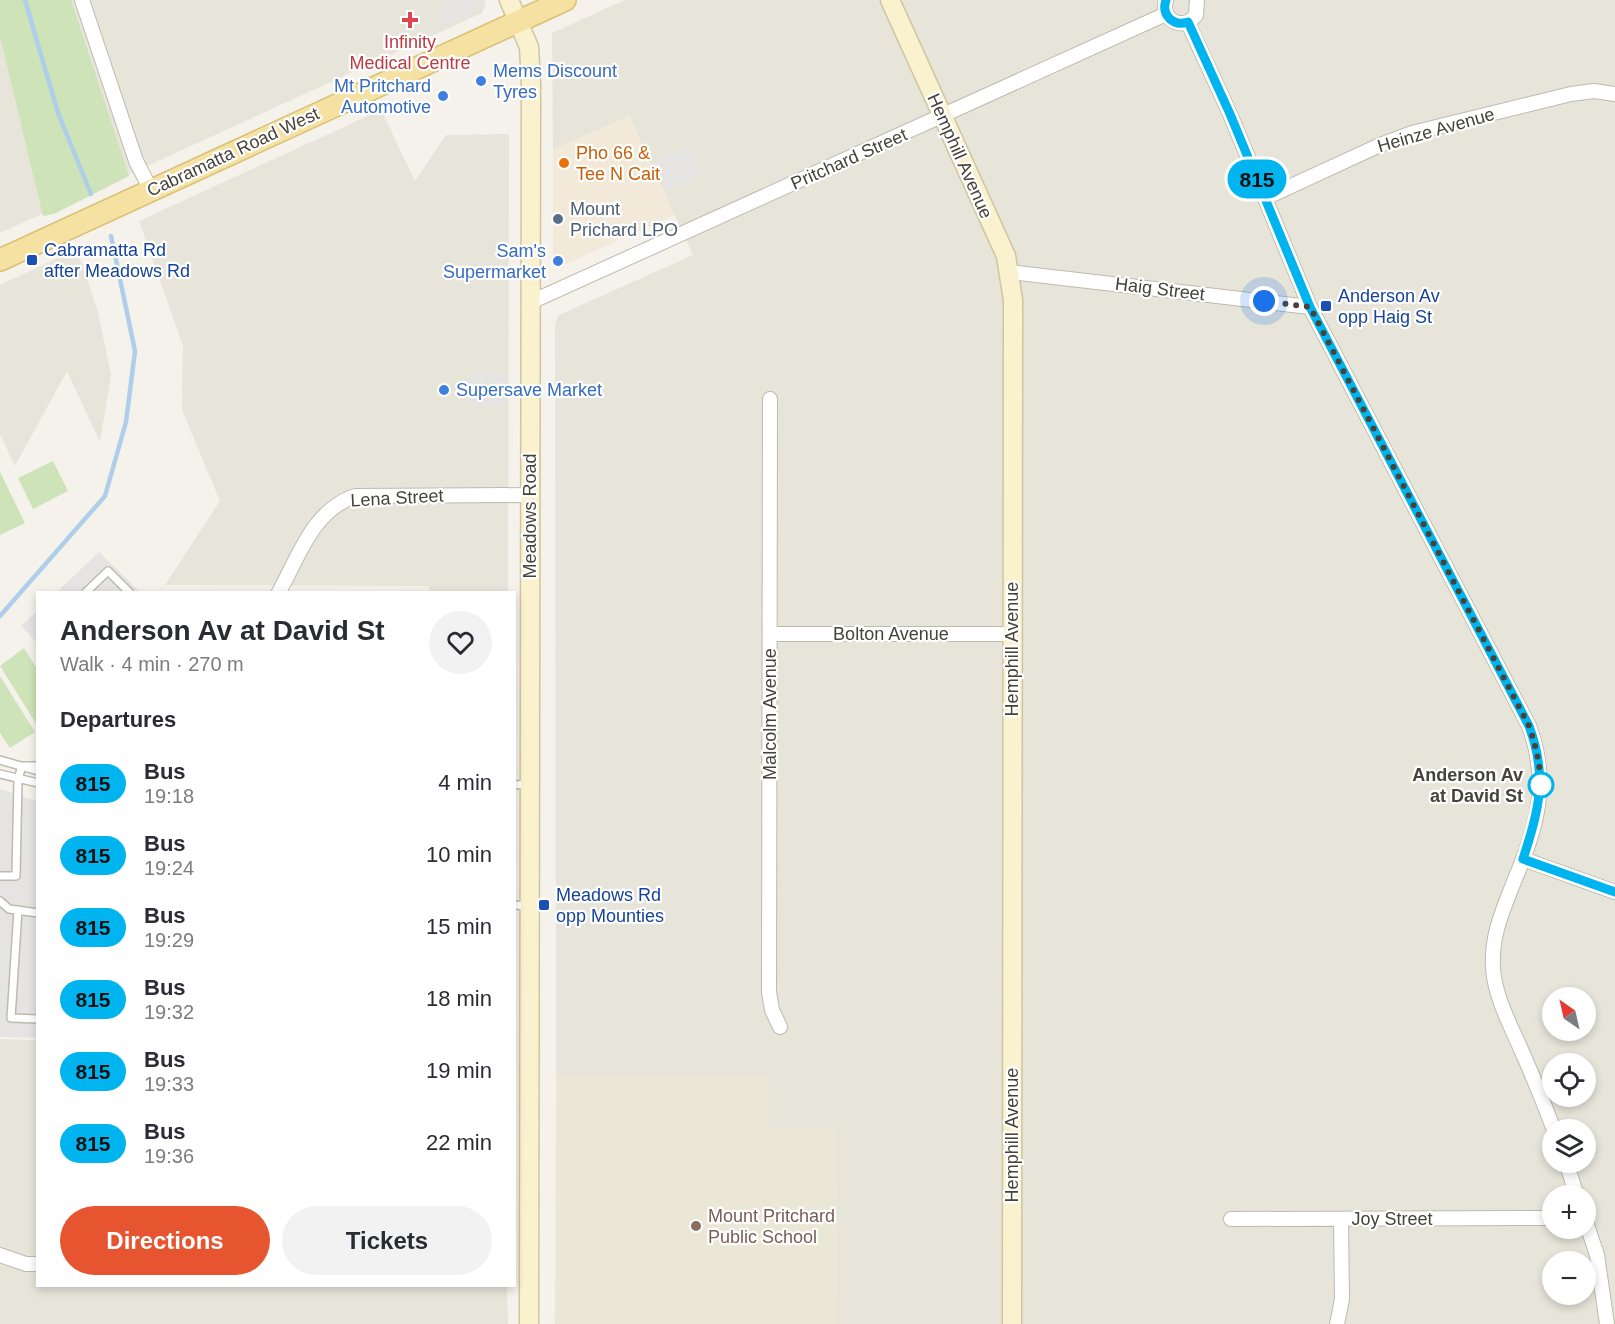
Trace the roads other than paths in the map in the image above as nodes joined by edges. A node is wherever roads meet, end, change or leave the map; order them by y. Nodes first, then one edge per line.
1 (82, 0) edge
2 (509, 0) edge
3 (565, 0) edge
4 (890, 0) edge
5 (1197, 0) edge
6 (1166, 7) edge
7 (519, 21) junction
8 (1188, 22) junction
9 (1615, 94) edge
10 (942, 117) junction
11 (151, 190) junction
12 (1264, 198) junction
13 (0, 260) edge
14 (1010, 272) junction
15 (531, 302) junction
16 (1310, 307) junction
17 (770, 399) dead end
18 (530, 495) junction
19 (87, 591) edge
20 (128, 591) edge
21 (280, 591) edge
22 (770, 634) junction
23 (1012, 634) junction
24 (0, 760) edge
25 (22, 766) junction
26 (36, 766) edge
27 (36, 770) edge
28 (0, 774) edge
29 (18, 779) junction
30 (36, 783) edge
31 (522, 784) edge
32 (1523, 859) junction
33 (0, 876) edge
34 (1615, 892) edge
35 (0, 901) edge
36 (522, 905) edge
37 (18, 910) junction
38 (36, 913) edge
39 (36, 1019) edge
40 (780, 1027) dead end
41 (1549, 1119) edge
42 (1542, 1218) edge
43 (1231, 1219) dead end
44 (1341, 1220) junction
45 (1591, 1239) edge
46 (0, 1255) edge
47 (522, 1258) edge
48 (36, 1264) edge
49 (529, 1324) edge
50 (1012, 1324) edge
51 (1337, 1324) edge
52 (1606, 1324) edge

1 - 11 street
2 - 7 street, Meadows Road
3 - 7 main road, Cabramatta Road West
4 - 10 street, Hemphill Avenue
5 - 8 street
6 - 8 street
6 - 10 street, Pritchard Street
7 - 11 main road, Cabramatta Road West
7 - 15 street, Meadows Road
8 - 12 street
9 - 12 street, Heinze Avenue
10 - 14 street, Hemphill Avenue
10 - 15 street, Pritchard Street
11 - 13 main road, Cabramatta Road West
12 - 16 street
14 - 16 street, Haig Street
14 - 23 street, Hemphill Avenue
15 - 18 street, Meadows Road
16 - 32 street
17 - 22 street, Malcolm Avenue
18 - 21 street, Lena Street
18 - 31 street, Meadows Road
19 - 20 lane
22 - 23 street, Bolton Avenue
22 - 40 street, Malcolm Avenue
23 - 50 street, Hemphill Avenue
24 - 25 lane
25 - 26 lane
25 - 27 lane
25 - 29 lane
28 - 29 lane
29 - 30 lane
29 - 33 lane
31 - 36 street, Meadows Road
32 - 34 street
32 - 41 street
35 - 37 lane
36 - 47 street, Meadows Road
37 - 38 lane
37 - 39 lane
42 - 44 street, Joy Street
43 - 44 street, Joy Street
44 - 51 street
45 - 52 street
46 - 48 street
47 - 49 street, Meadows Road

